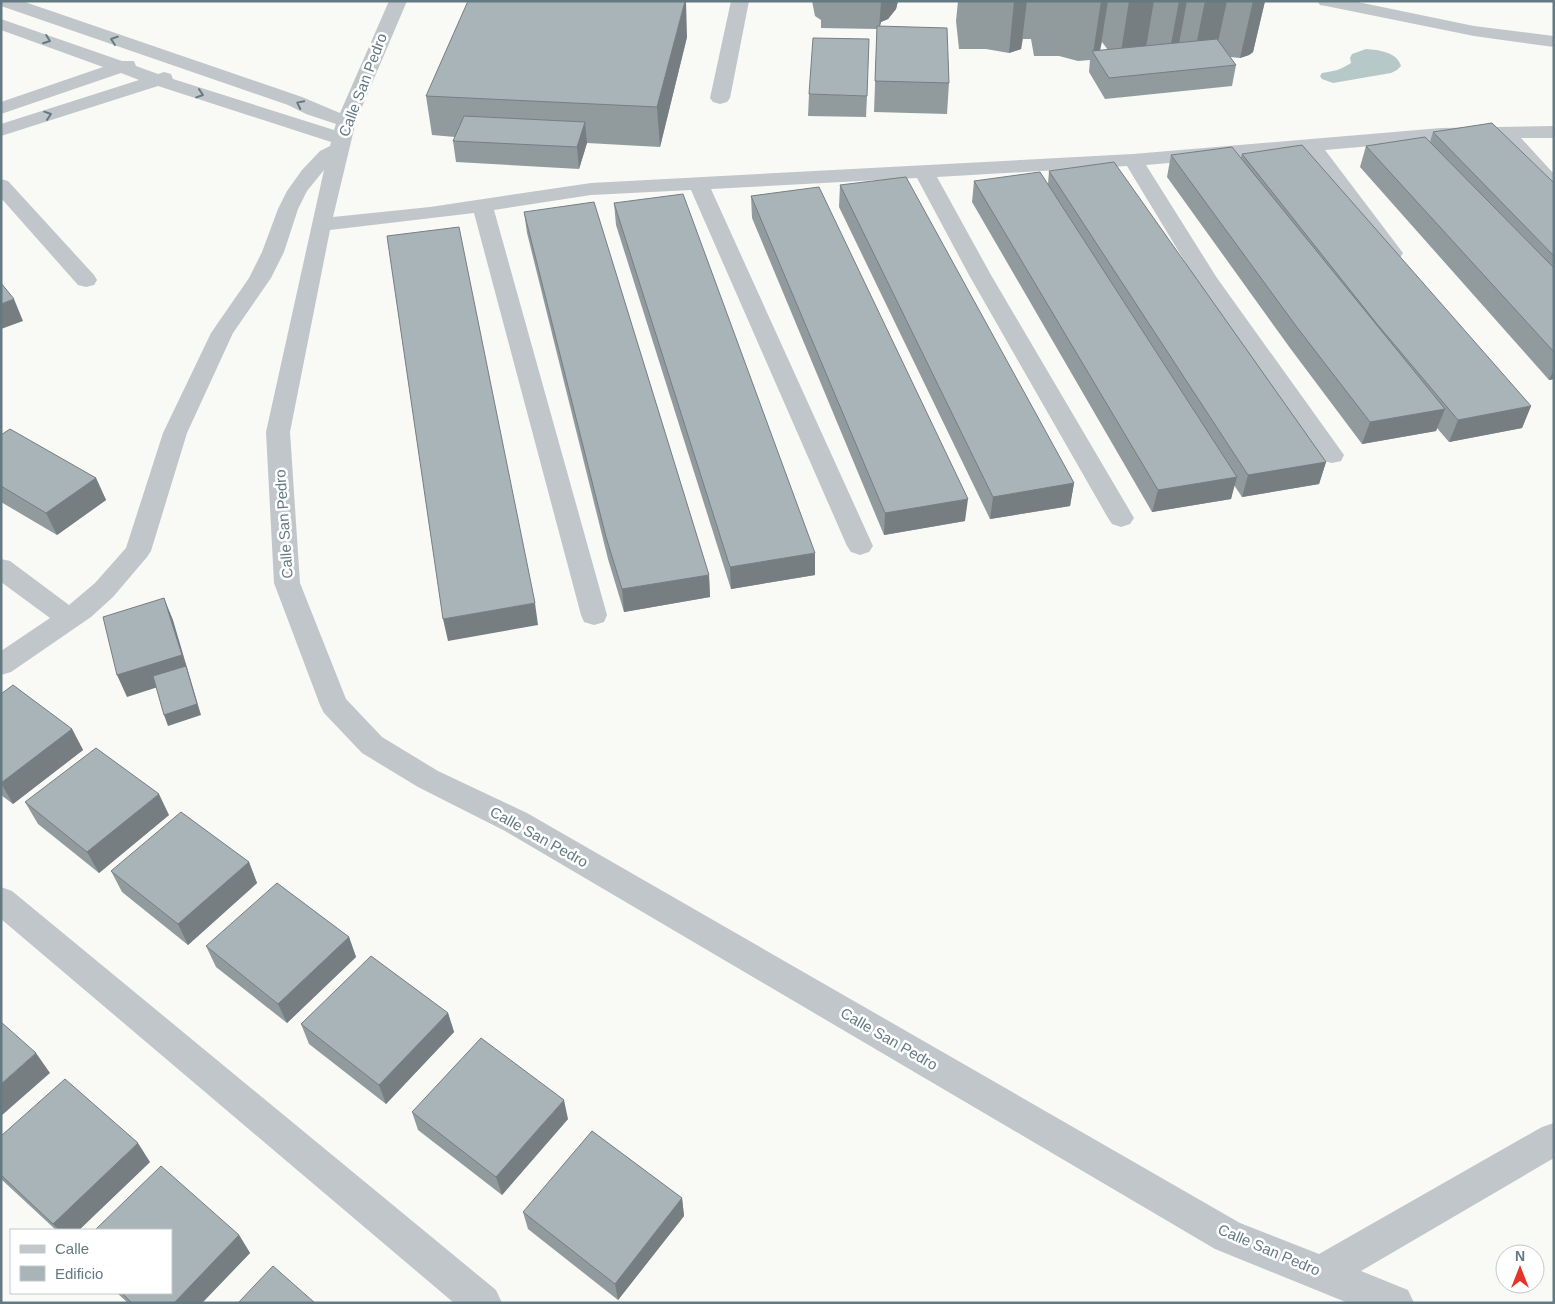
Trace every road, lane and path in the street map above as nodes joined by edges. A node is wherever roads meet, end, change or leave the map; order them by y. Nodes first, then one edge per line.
1 (4, 1) edge
2 (398, 1) edge
3 (740, 1) edge
4 (1326, 1) edge
5 (1, 24) edge
6 (1554, 42) edge
7 (157, 55) junction
8 (122, 66) junction
9 (195, 68) junction
10 (158, 80) junction
11 (720, 98) dead end
12 (1, 108) edge
13 (1, 130) edge
14 (1504, 132) junction
15 (1554, 132) edge
16 (342, 137) junction
17 (1312, 144) junction
18 (1133, 160) junction
19 (924, 172) junction
20 (699, 184) junction
21 (1, 185) edge
22 (1554, 186) edge
23 (482, 205) junction
24 (321, 225) junction
25 (1402, 265) edge
26 (86, 280) dead end
27 (1332, 455) dead end
28 (1121, 518) dead end
29 (860, 546) dead end
30 (1, 568) edge
31 (594, 615) dead end
32 (69, 619) junction
33 (1, 666) edge
34 (1, 900) edge
35 (1554, 1139) edge
36 (1322, 1273) junction
37 (483, 1303) edge
38 (1395, 1303) edge

7 -> 1 street
2 - 16 street, Calle San Pedro
3 - 11 street
4 - 6 street
5 -> 8 street
7 - 8 street
7 - 9 street
8 - 10 street
8 - 12 street
9 - 10 street
16 -> 9 street
13 -> 10 street
10 -> 16 street
14 - 15 street
14 - 17 street
14 - 22 street
16 - 24 street, Calle San Pedro
16 - 32 street
17 - 18 street
17 - 25 street
18 - 19 street
18 - 27 street
19 - 20 street
19 - 28 street
20 - 23 street
20 - 29 street
21 - 26 street
23 - 24 street
23 - 31 street
24 - 36 street, Calle San Pedro
30 - 32 street
32 - 33 street
34 - 37 street
35 - 36 street
36 - 38 street, Calle San Pedro

